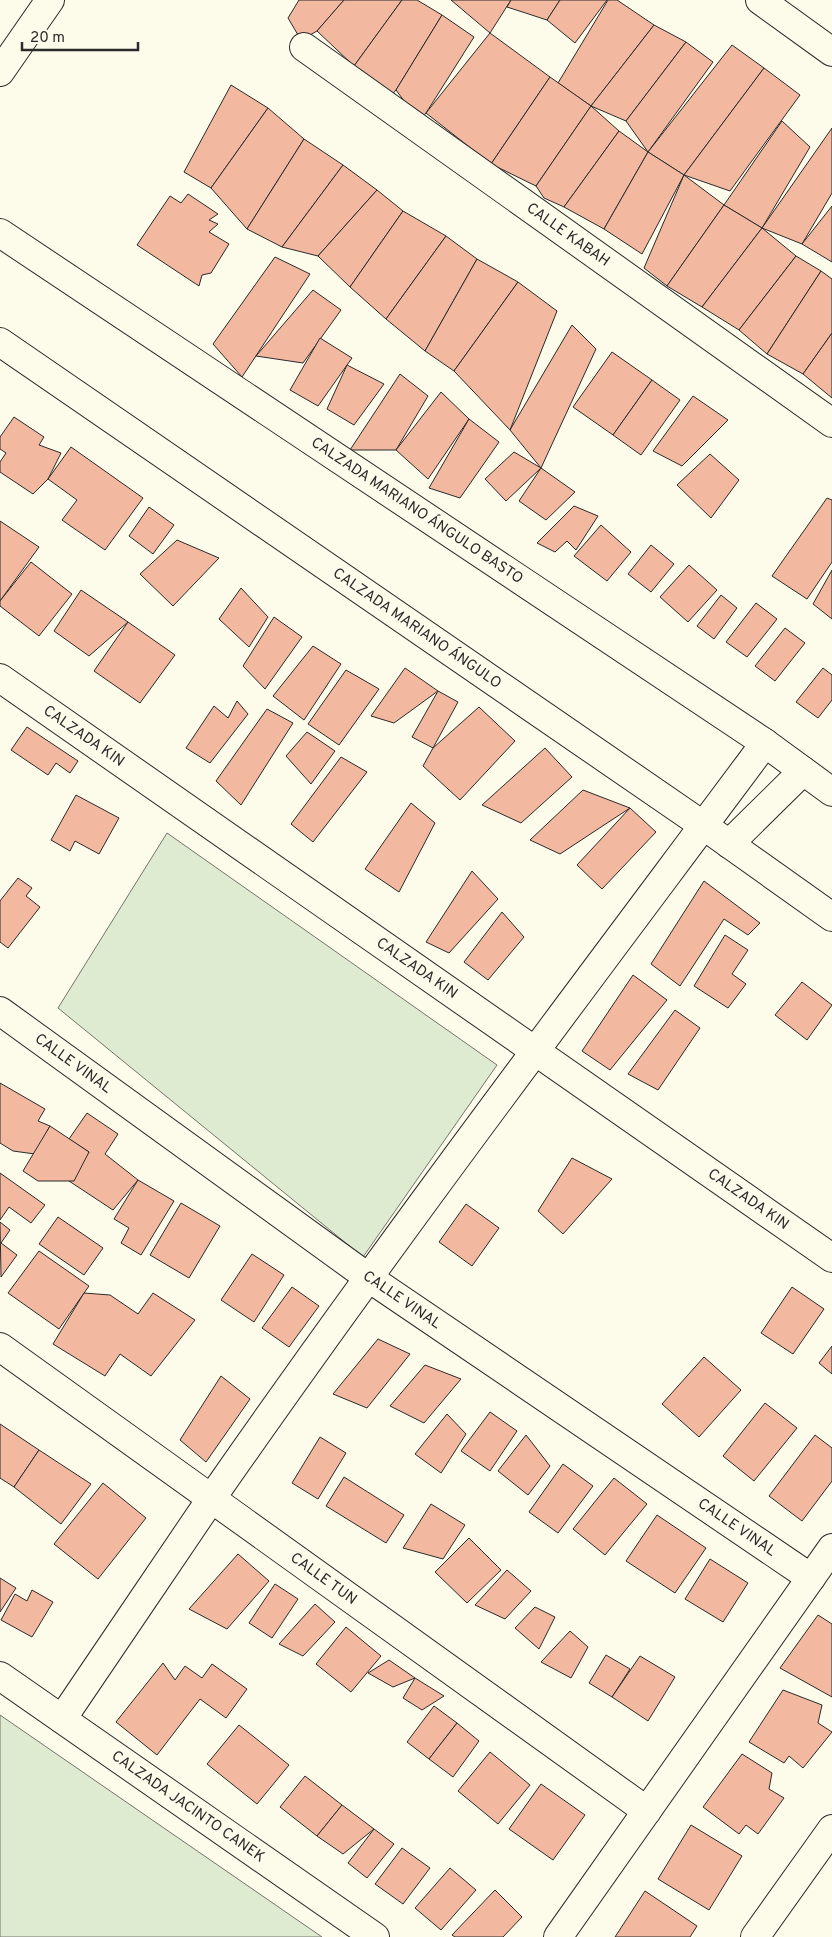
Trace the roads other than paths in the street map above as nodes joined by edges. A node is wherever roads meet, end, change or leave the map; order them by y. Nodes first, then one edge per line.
1 (50, 0) edge
2 (760, 0) edge
3 (304, 47) dead end
4 (832, 52) edge
5 (0, 72) edge
6 (0, 233) edge
7 (0, 342) edge
8 (832, 424) edge
9 (0, 678) edge
10 (765, 743) junction
11 (803, 771) junction
12 (832, 792) edge
13 (704, 826) junction
14 (729, 844) junction
15 (832, 917) edge
16 (0, 1011) edge
17 (534, 1052) junction
18 (832, 1258) edge
19 (369, 1278) junction
20 (0, 1347) edge
21 (211, 1499) junction
22 (832, 1548) edge
23 (811, 1578) junction
24 (0, 1676) edge
25 (62, 1720) junction
26 (647, 1811) junction
27 (832, 1830) edge
28 (375, 1937) edge
29 (558, 1937) edge
30 (755, 1937) edge

1 - 5 street
2 - 4 street
3 - 8 street, CALLE KABAH
6 - 10 street, CALZADA MARIANO ÁNGULO BASTO
7 - 13 street, CALZADA MARIANO ÁNGULO
9 - 17 street, CALZADA KIN
10 - 11 street, CALZADA MARIANO ÁNGULO BASTO
10 - 13 street
11 - 12 street, CALZADA MARIANO ÁNGULO BASTO
11 - 14 street
13 - 14 street, CALZADA MARIANO ÁNGULO
13 - 17 street
14 - 15 street, CALZADA MARIANO ÁNGULO
16 - 19 street, CALLE VINAL
17 - 18 street, CALZADA KIN
17 - 19 street
19 - 21 street
19 - 23 street, CALLE VINAL
20 - 21 street, CALLE TUN
21 - 25 street
21 - 26 street, CALLE TUN
22 - 23 street
23 - 26 street
24 - 25 street, CALZADA JACINTO CANEK
25 - 28 street, CALZADA JACINTO CANEK
26 - 29 street
27 - 30 street

